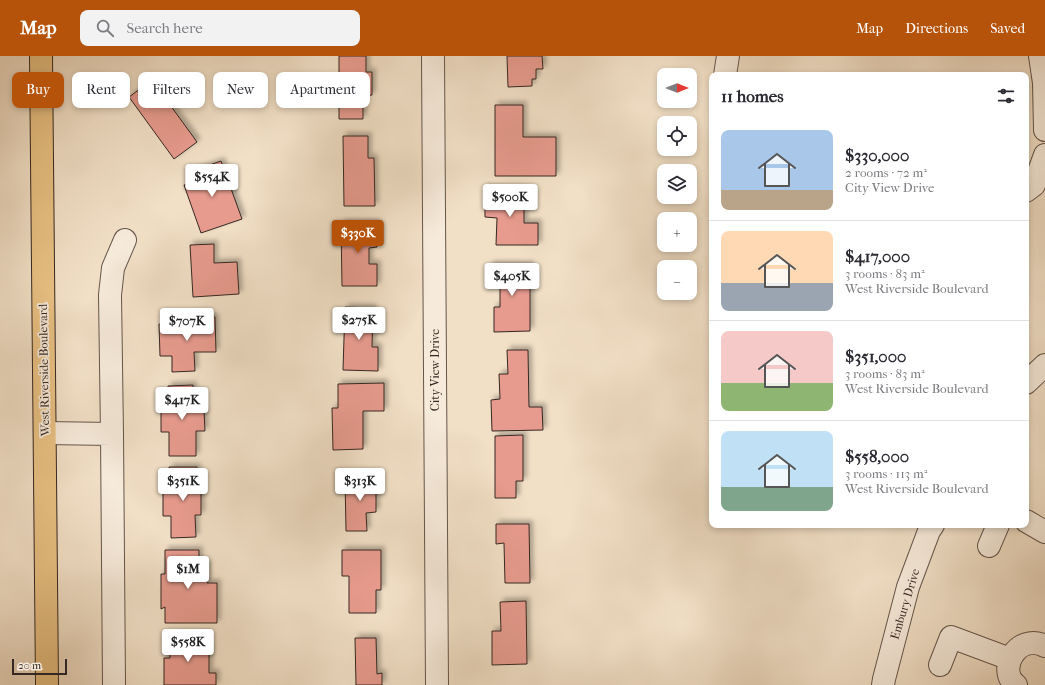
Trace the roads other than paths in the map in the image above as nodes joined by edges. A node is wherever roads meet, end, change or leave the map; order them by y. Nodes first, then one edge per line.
1 (41, 56) edge
2 (433, 56) edge
3 (728, 56) edge
4 (1040, 56) edge
5 (725, 72) edge
6 (1045, 130) edge
7 (1045, 156) edge
8 (1029, 189) edge
9 (125, 240) dead end
10 (1045, 365) edge
11 (1029, 380) edge
12 (45, 433) junction
13 (112, 434) junction
14 (1029, 523) edge
15 (931, 528) edge
16 (997, 528) edge
17 (1045, 532) edge
18 (989, 546) dead end
19 (1045, 646) edge
20 (1010, 659) junction
21 (940, 664) dead end
22 (47, 685) edge
23 (114, 685) edge
24 (436, 685) edge
25 (883, 685) edge
26 (1016, 685) edge

1 - 12 main road, West Riverside Boulevard
2 - 24 street, City View Drive
3 - 5 street
4 - 6 street
7 - 8 street
9 - 13 street
10 - 11 street
12 - 13 street
12 - 22 main road, West Riverside Boulevard
13 - 23 street
14 - 17 street
15 - 25 street, Embury Drive
16 - 18 street
19 - 20 street
20 - 21 street
20 - 26 street

